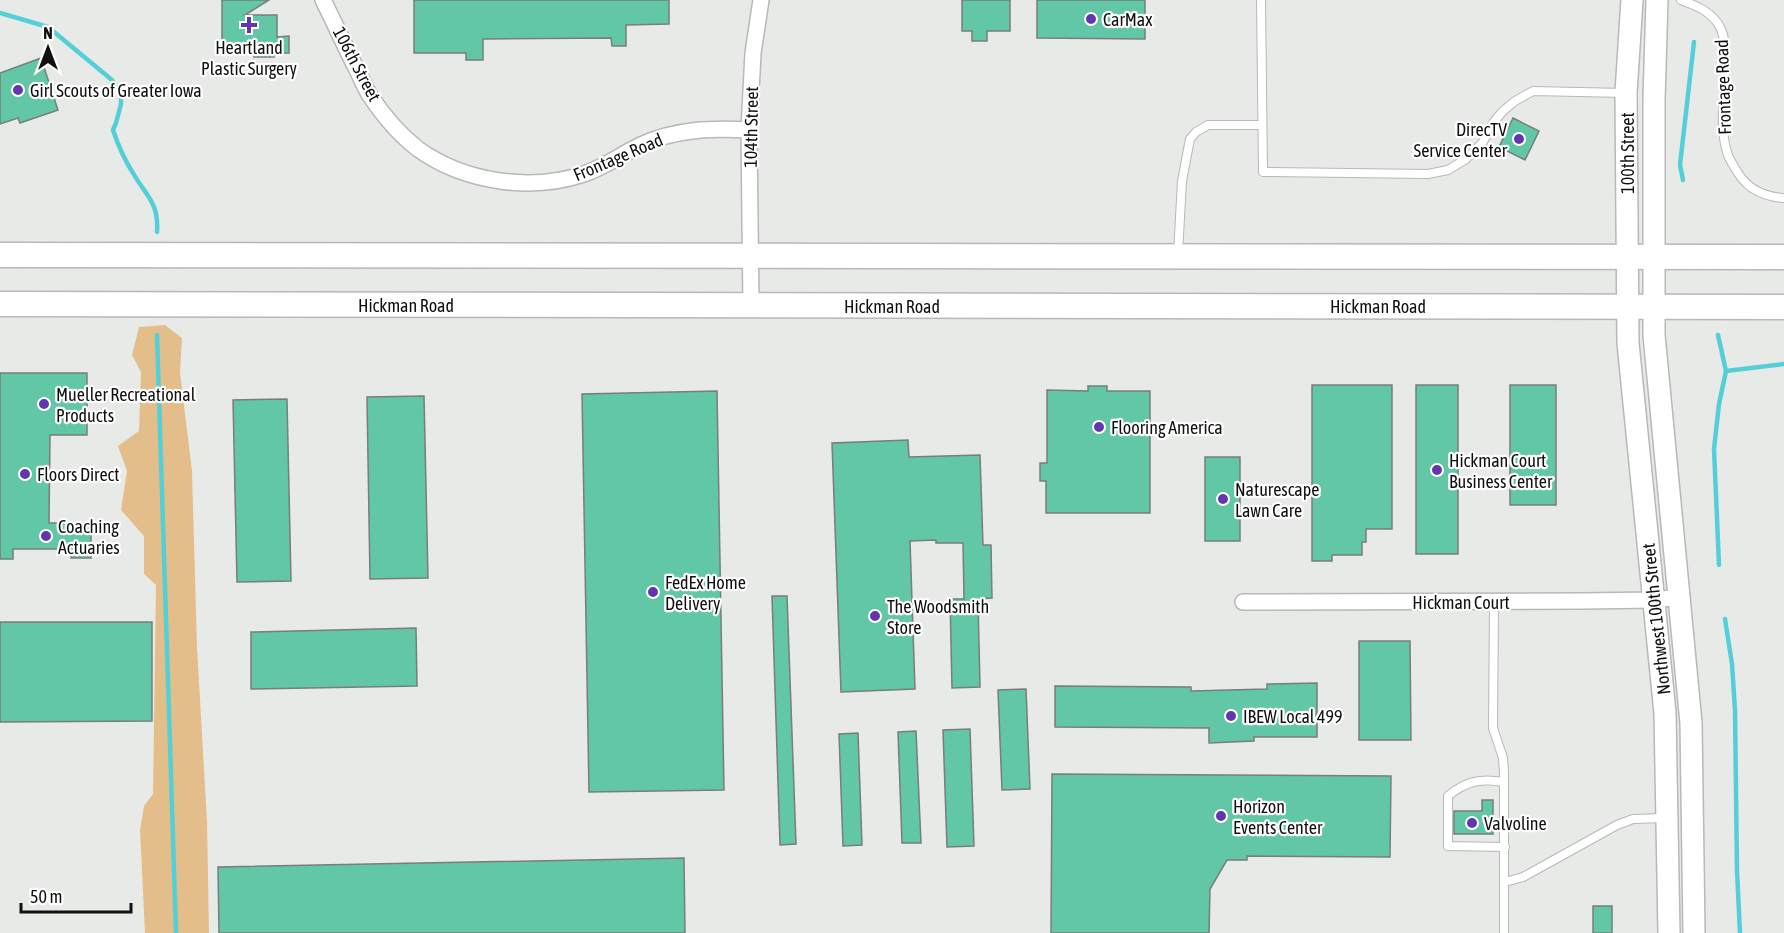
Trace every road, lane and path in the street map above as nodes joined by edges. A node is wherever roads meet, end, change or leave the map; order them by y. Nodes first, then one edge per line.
1 (323, 0) edge
2 (761, 0) edge
3 (1261, 0) edge
4 (1632, 0) edge
5 (1657, 0) edge
6 (1681, 0) edge
7 (1626, 93) junction
8 (1262, 125) junction
9 (394, 126) joint
10 (749, 130) junction
11 (1784, 198) edge
12 (0, 255) edge
13 (751, 256) junction
14 (1178, 256) junction
15 (1628, 257) junction
16 (1654, 257) junction
17 (1784, 257) edge
18 (0, 304) edge
19 (751, 306) junction
20 (1627, 306) junction
21 (1654, 306) junction
22 (1784, 306) edge
23 (1680, 597) junction
24 (1654, 600) junction
25 (1243, 602) dead end
26 (1494, 602) junction
27 (1504, 782) junction
28 (1667, 818) junction
29 (1505, 847) junction
30 (1505, 882) junction
31 (1504, 933) edge
32 (1669, 933) edge
33 (1694, 933) edge

1 - 9 street, 106th Street
2 - 10 street, 104th Street
3 - 8 lane
4 - 7 main road, 100th Street
5 - 16 main road, 100th Street
6 - 11 lane, Frontage Road
7 - 8 lane
7 - 15 main road, 100th Street
8 - 14 lane
9 - 10 street, Frontage Road
10 - 13 street, 104th Street
12 - 13 main road
13 - 14 main road
13 - 19 street, 104th Street
14 - 15 main road
15 - 16 main road
15 - 20 main road, 100th Street
16 - 17 main road
16 - 21 main road, 100th Street
18 - 19 main road, Hickman Road
19 - 20 main road, Hickman Road
20 - 21 main road, Hickman Road
20 - 24 main road, Northwest 100th Street
21 - 22 main road, Hickman Road
21 - 23 main road, Northwest 100th Street
23 - 24 street, Hickman Court
23 - 33 main road, Northwest 100th Street
24 - 26 street, Hickman Court
24 - 28 main road, Northwest 100th Street
25 - 26 street, Hickman Court
26 - 27 lane
27 - 29 lane
27 - 29 lane
28 - 30 lane
28 - 32 main road, Northwest 100th Street
29 - 30 lane
30 - 31 lane

